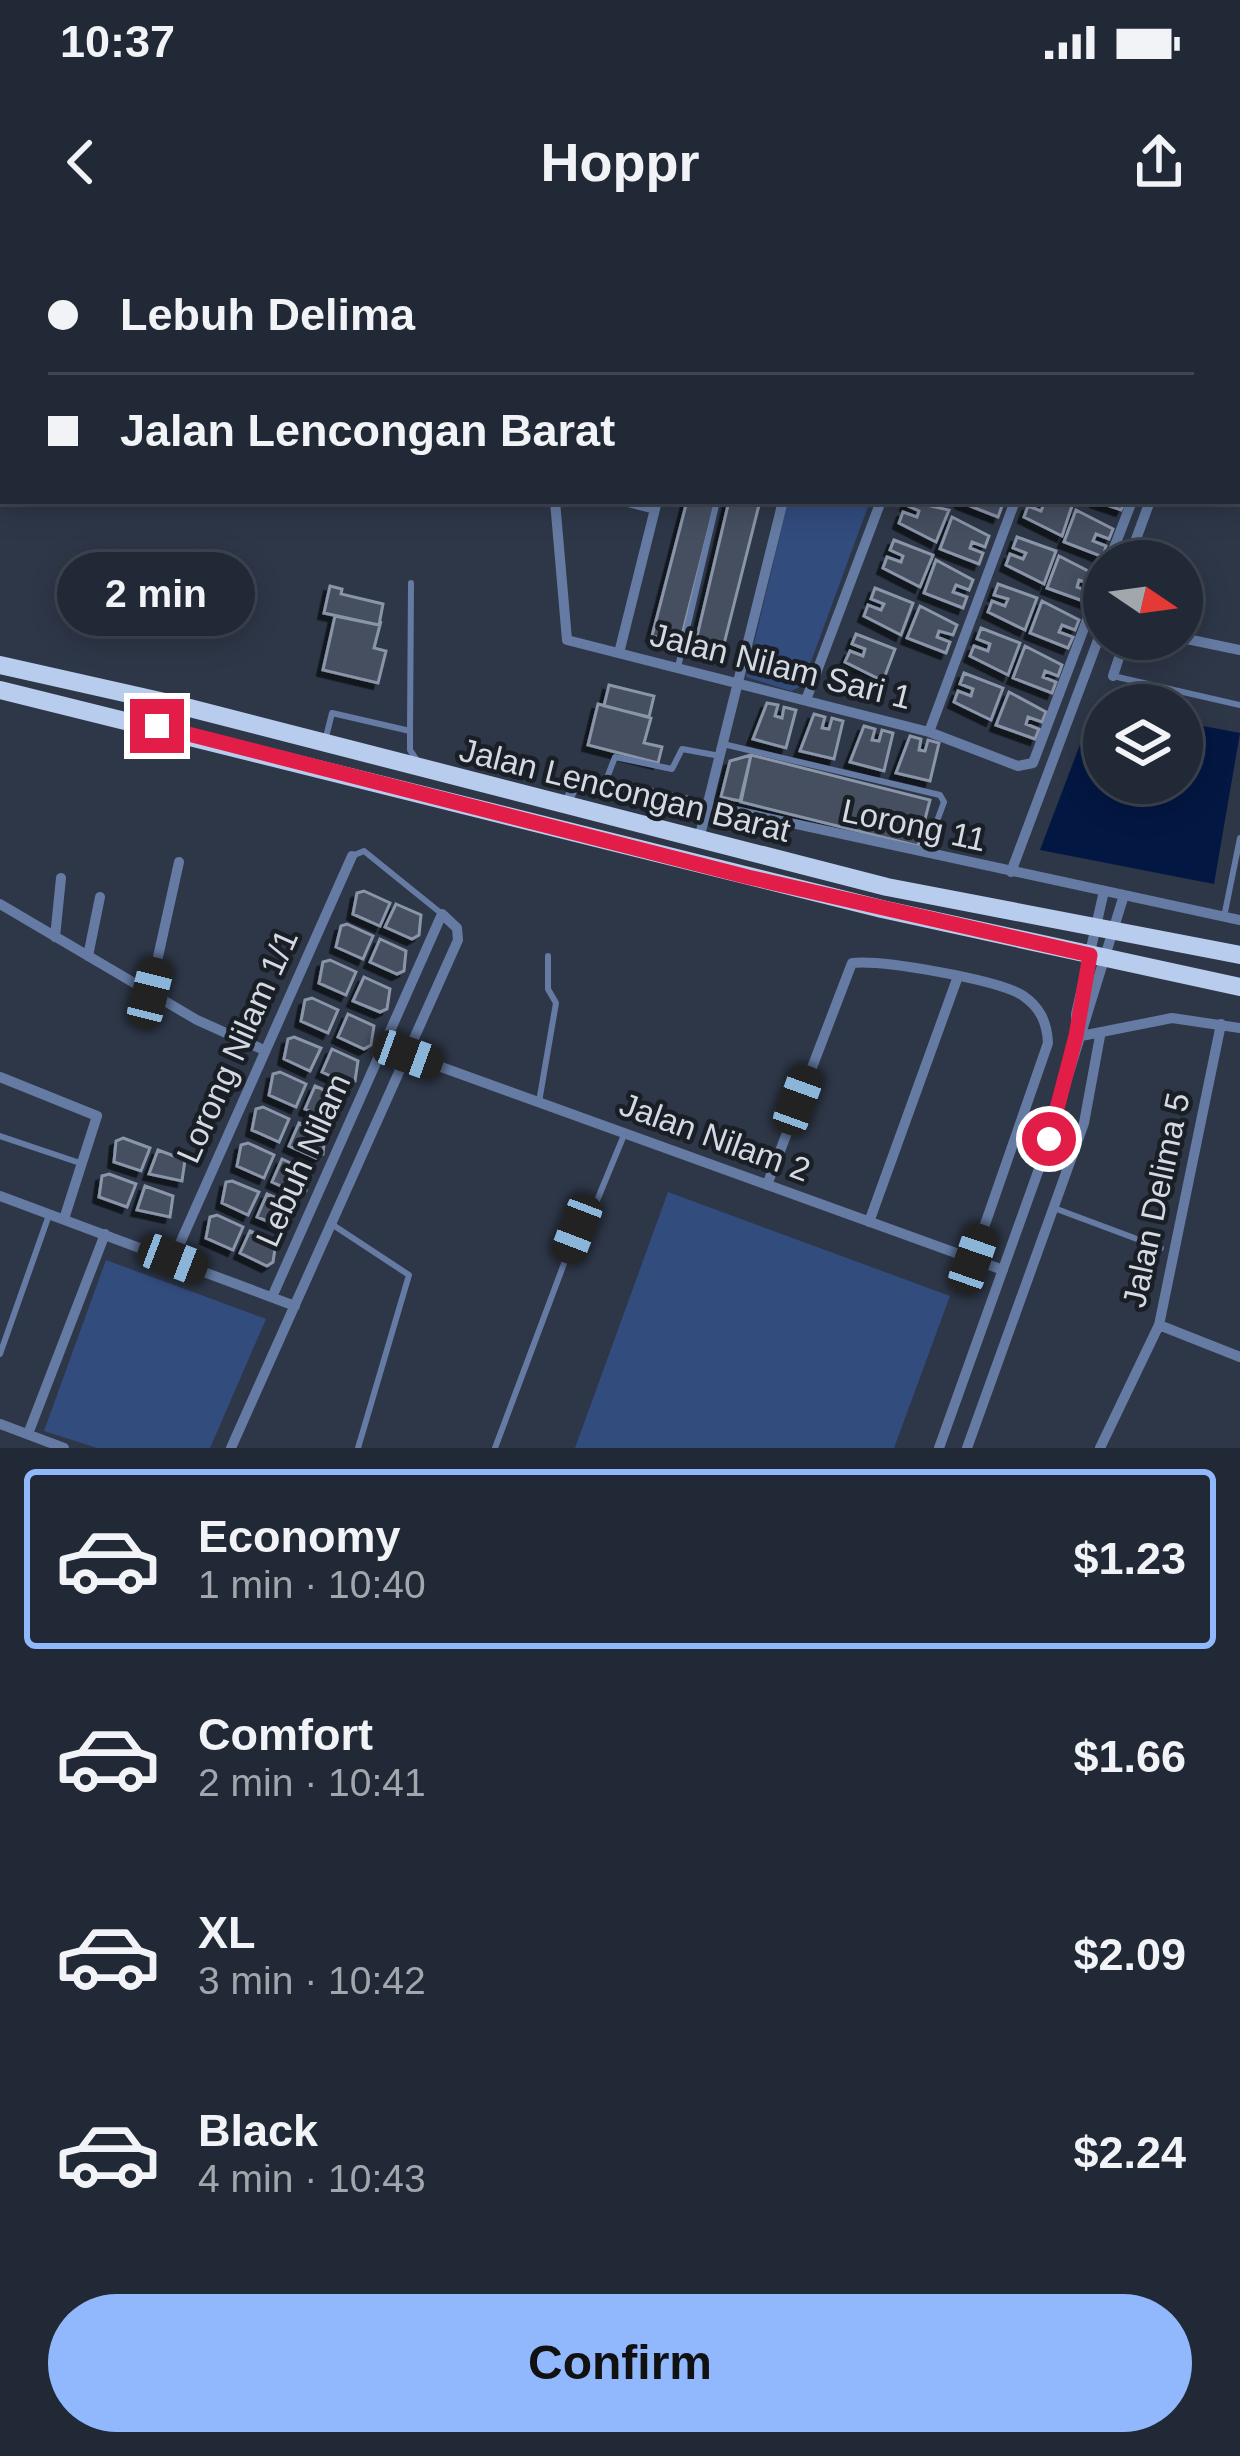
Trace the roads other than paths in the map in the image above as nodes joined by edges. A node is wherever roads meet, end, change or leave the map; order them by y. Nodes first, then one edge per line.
1 (555, 504) edge
2 (716, 504) edge
3 (782, 504) edge
4 (880, 504) edge
5 (1015, 504) edge
6 (1131, 504) edge
7 (1149, 504) edge
8 (656, 505) edge
9 (1117, 540) edge
10 (1136, 540) edge
11 (411, 583) dead end
12 (1083, 631) edge
13 (1203, 642) edge
14 (1240, 650) edge
15 (619, 653) junction
16 (1090, 660) edge
17 (1118, 660) edge
18 (0, 665) edge
19 (678, 668) junction
20 (1113, 676) joint
21 (737, 682) junction
22 (0, 690) edge
23 (806, 700) junction
24 (1240, 705) edge
25 (410, 731) junction
26 (929, 732) junction
27 (324, 744) junction
28 (721, 750) junction
29 (422, 769) junction
30 (605, 783) junction
31 (566, 805) junction
32 (707, 809) junction
33 (699, 838) junction
34 (1240, 838) edge
35 (925, 854) junction
36 (352, 856) joint
37 (179, 862) dead end
38 (1011, 872) junction
39 (61, 878) dead end
40 (1104, 891) junction
41 (1124, 895) junction
42 (100, 897) dead end
43 (0, 904) edge
44 (442, 914) junction
45 (1224, 917) junction
46 (1240, 920) edge
47 (1106, 929) junction
48 (55, 937) junction
49 (88, 956) junction
50 (548, 956) dead end
51 (1240, 956) edge
52 (1098, 957) junction
53 (957, 979) junction
54 (1240, 986) edge
55 (150, 993) junction
56 (1221, 1024) junction
57 (1240, 1028) edge
58 (1076, 1036) junction
59 (1100, 1036) junction
60 (264, 1050) junction
61 (408, 1055) junction
62 (0, 1077) edge
63 (539, 1102) junction
64 (625, 1131) junction
65 (0, 1136) edge
66 (80, 1163) junction
67 (767, 1185) junction
68 (0, 1196) edge
69 (1054, 1208) junction
70 (49, 1214) junction
71 (64, 1219) junction
72 (869, 1222) junction
73 (333, 1225) junction
74 (105, 1234) junction
75 (1161, 1249) dead end
76 (173, 1259) junction
77 (973, 1259) junction
78 (1003, 1270) junction
79 (272, 1297) junction
80 (295, 1306) junction
81 (1159, 1324) junction
82 (0, 1354) edge
83 (1240, 1357) edge
84 (0, 1424) edge
85 (28, 1435) junction
86 (64, 1448) edge
87 (231, 1448) edge
88 (358, 1448) edge
89 (495, 1448) edge
90 (939, 1448) edge
91 (967, 1448) edge
92 (1100, 1448) edge

1 - 15 street, Jalan Nilam Sari 1
2 - 19 lane
3 - 21 street
4 - 23 street
5 - 26 street
6 - 9 street
7 - 10 street
8 - 15 street
11 - 25 lane
12 - 26 street, Jalan Nilam Sari 1
13 - 14 street
15 - 19 street, Jalan Nilam Sari 1
16 - 38 street
17 - 20 street
18 - 27 highway, Jalan Lencongan Barat
19 - 21 street, Jalan Nilam Sari 1
20 - 24 lane
21 - 23 street, Jalan Nilam Sari 1
21 - 28 street
22 - 52 highway, Jalan Lencongan Barat
23 - 26 street, Jalan Nilam Sari 1
25 - 27 lane
25 - 29 lane
27 - 29 highway, Jalan Lencongan Barat
28 - 30 lane
28 - 32 street
28 - 35 lane
29 - 31 highway, Jalan Lencongan Barat
30 - 31 street, Lorong 11
30 - 32 street, Lorong 11
31 - 33 highway, Jalan Lencongan Barat
32 - 33 street
32 - 35 street, Lorong 11
33 - 47 highway, Jalan Lencongan Barat
34 - 45 lane
35 - 38 street, Lorong 11
36 - 44 lane
36 - 60 street, Lorong Nilam 1/1
37 - 55 street
38 - 40 street, Lorong 11
39 - 48 street
40 - 41 street, Lorong 11
40 - 47 street
41 - 45 street, Lorong 11
41 - 47 street
42 - 49 street
43 - 48 street
44 - 61 street
44 - 79 street, Lebuh Nilam
45 - 46 street, Lorong 11
47 - 51 highway, Jalan Lencongan Barat
47 - 52 street
47 - 52 street
48 - 49 street
49 - 55 street
50 - 63 lane
52 - 54 highway, Jalan Lencongan Barat
52 - 58 street
53 - 67 street
53 - 72 street
53 - 77 street
55 - 60 street
56 - 57 street
56 - 59 street
56 - 81 street, Jalan Delima 5
58 - 59 street
58 - 78 street
59 - 69 street
60 - 76 street, Lorong Nilam 1/1
61 - 63 street, Jalan Nilam 2
61 - 73 street
62 - 66 street
63 - 64 street, Jalan Nilam 2
64 - 67 street, Jalan Nilam 2
64 - 89 lane
65 - 66 lane
66 - 71 street
67 - 72 street, Jalan Nilam 2
68 - 70 street
69 - 75 lane
69 - 91 street
70 - 71 street
70 - 82 lane
71 - 74 street
72 - 77 street, Jalan Nilam 2
73 - 80 street
73 - 88 lane
74 - 76 street
74 - 85 street
76 - 79 street
77 - 78 street, Jalan Nilam 2
78 - 90 street
79 - 80 street
80 - 87 street
81 - 83 street
81 - 92 street, Jalan Delima 5
84 - 85 street
85 - 86 street

